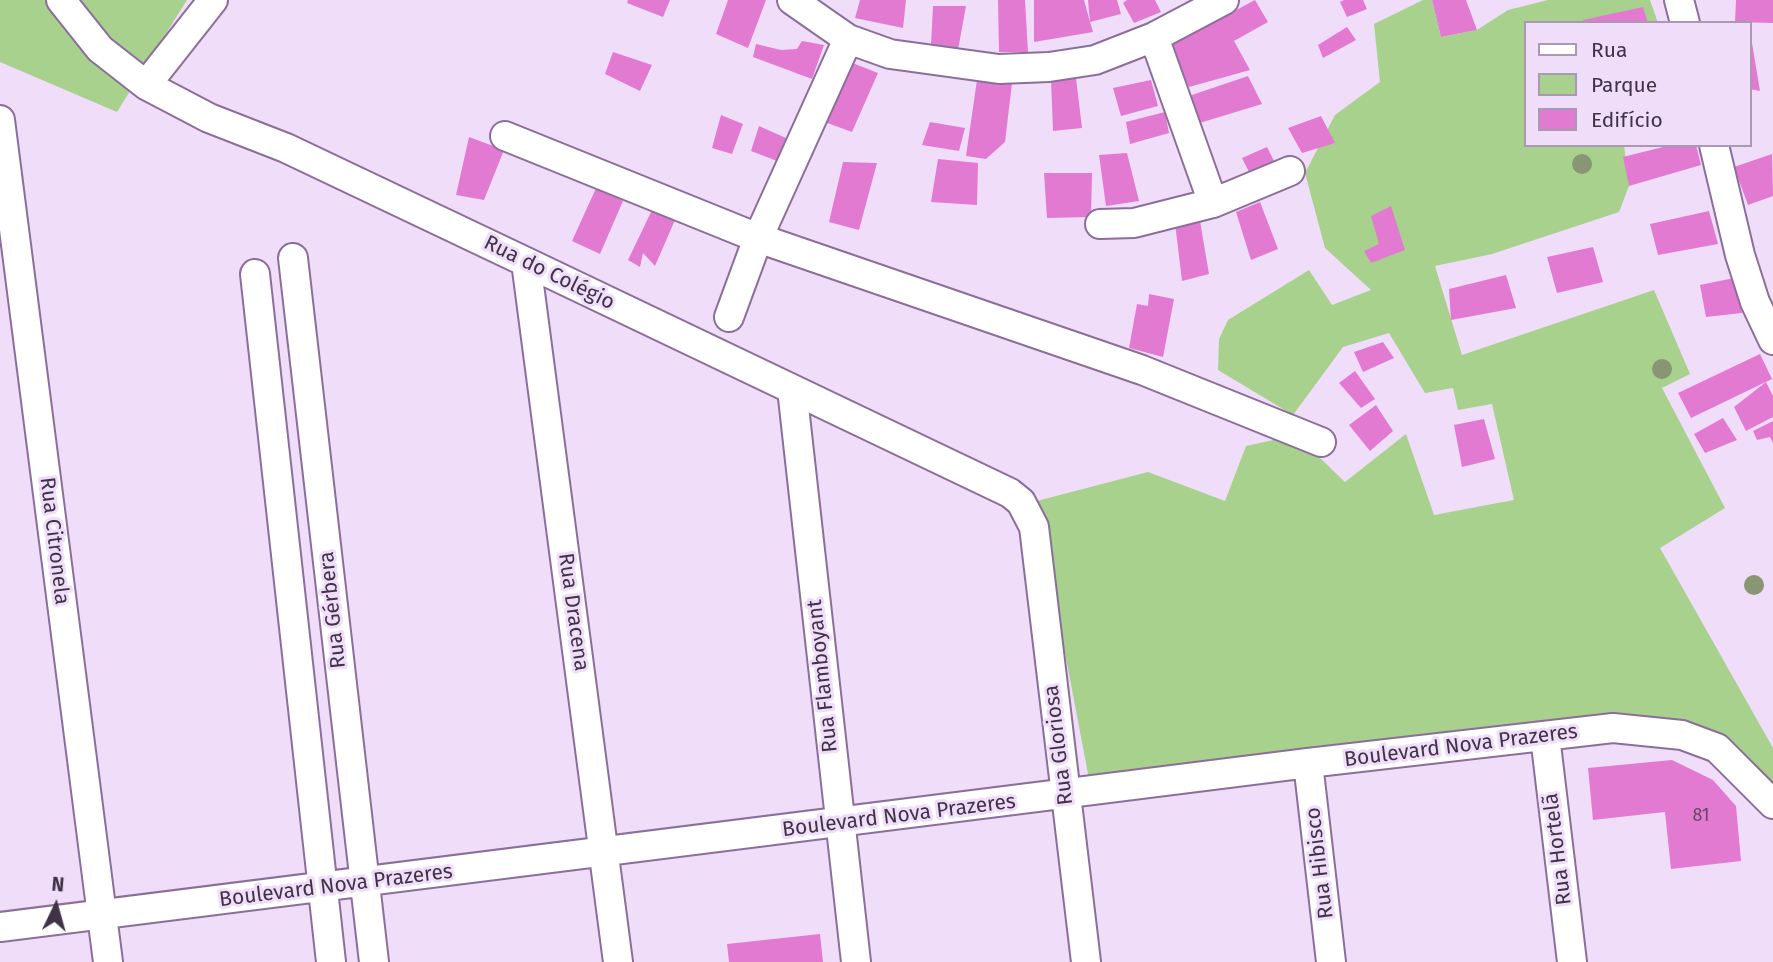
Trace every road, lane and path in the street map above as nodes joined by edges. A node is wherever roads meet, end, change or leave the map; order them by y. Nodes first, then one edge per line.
1 (61, 0) edge
2 (213, 0) edge
3 (792, 0) edge
4 (1224, 0) edge
5 (1679, 0) edge
6 (1684, 21) edge
7 (1154, 37) junction
8 (848, 39) junction
9 (146, 85) junction
10 (0, 120) edge
11 (505, 136) dead end
12 (1714, 147) edge
13 (1290, 171) dead end
14 (1213, 203) junction
15 (1100, 224) dead end
16 (758, 238) junction
17 (293, 258) dead end
18 (527, 262) junction
19 (255, 274) dead end
20 (729, 317) dead end
21 (1773, 340) edge
22 (792, 389) junction
23 (1321, 442) dead end
24 (1034, 527) joint
25 (1545, 736) junction
26 (1308, 763) junction
27 (1065, 796) junction
28 (1773, 804) edge
29 (839, 824) junction
30 (605, 852) junction
31 (364, 882) junction
32 (322, 887) junction
33 (102, 915) junction
34 (0, 927) edge
35 (108, 962) edge
36 (331, 962) edge
37 (374, 962) edge
38 (618, 962) edge
39 (856, 962) edge
40 (1086, 962) edge
41 (1331, 962) edge
42 (1572, 962) edge

1 - 9 street, Rua do Colégio
2 - 9 street
3 - 8 street
4 - 7 street
5 - 6 street
7 - 8 street
7 - 14 street
8 - 16 street
9 - 18 street, Rua do Colégio
10 - 33 street, Rua Citronela
11 - 16 street
12 - 21 street
13 - 14 street
14 - 15 street
16 - 20 street
16 - 23 street
17 - 31 street, Rua Gérbera
18 - 22 street, Rua do Colégio
18 - 30 street, Rua Dracena
19 - 32 street, Rua Gérbera
22 - 24 street, Rua do Colégio
22 - 29 street, Rua Flamboyant
24 - 27 street, Rua Gloriosa
25 - 26 street, Boulevard Nova Prazeres
25 - 28 street, Boulevard Nova Prazeres
25 - 42 street, Rua Hortelã
26 - 27 street, Boulevard Nova Prazeres
26 - 41 street, Rua Hibisco
27 - 29 street, Boulevard Nova Prazeres
27 - 40 street, Rua Gloriosa
29 - 30 street, Boulevard Nova Prazeres
29 - 39 street, Rua Flamboyant
30 - 31 street, Boulevard Nova Prazeres
30 - 38 street, Rua Dracena
31 - 32 street, Boulevard Nova Prazeres
31 - 37 street, Rua Gérbera
32 - 33 street, Boulevard Nova Prazeres
32 - 36 street, Rua Gérbera
33 - 34 street, Boulevard Nova Prazeres
33 - 35 street, Rua Citronela

